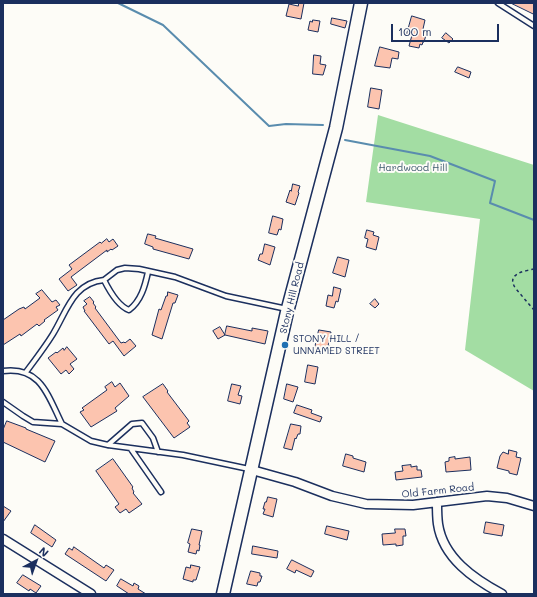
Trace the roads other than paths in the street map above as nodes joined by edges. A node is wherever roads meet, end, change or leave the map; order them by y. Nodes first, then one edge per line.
1 (361, 3) edge
2 (498, 3) edge
3 (534, 26) edge
4 (148, 272) junction
5 (104, 280) junction
6 (288, 309) junction
7 (3, 371) edge
8 (26, 372) junction
9 (3, 402) edge
10 (62, 424) junction
11 (108, 445) junction
12 (131, 449) junction
13 (158, 452) junction
14 (252, 470) junction
15 (161, 492) dead end
16 (437, 502) junction
17 (534, 506) edge
18 (3, 539) edge
19 (91, 594) edge
20 (223, 594) edge
21 (502, 594) edge

1 - 6 main road, Stony Hill Road
2 - 3 lane
4 - 5 lane
4 - 5 lane
4 - 6 lane
5 - 8 lane
6 - 14 main road, Stony Hill Road
7 - 8 lane
8 - 10 lane
9 - 10 lane
10 - 11 lane
11 - 12 lane
11 - 13 lane
12 - 13 lane
12 - 15 lane
13 - 14 lane
14 - 16 street, Old Farm Road
14 - 20 main road, Stony Hill Road
16 - 17 street, Old Farm Road
16 - 21 street
18 - 19 street

